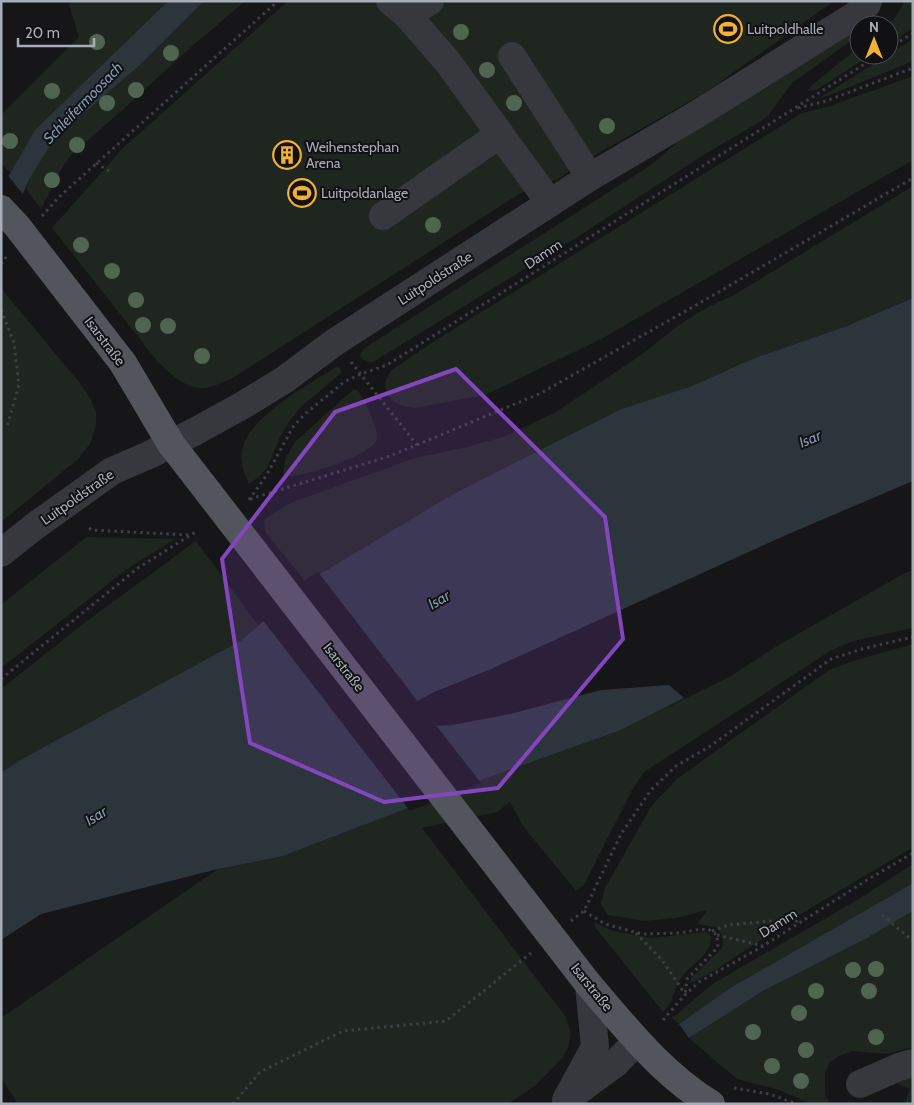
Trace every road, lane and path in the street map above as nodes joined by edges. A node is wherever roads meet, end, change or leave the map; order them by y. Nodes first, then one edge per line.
1 (278, 1) edge
2 (430, 1) edge
3 (868, 1) edge
4 (399, 8) edge
5 (913, 33) edge
6 (899, 42) edge
7 (512, 56) dead end
8 (863, 65) edge
9 (913, 68) edge
10 (794, 109) junction
11 (500, 134) junction
12 (96, 164) junction
13 (109, 171) dead end
14 (590, 177) junction
15 (913, 178) edge
16 (59, 197) dead end
17 (550, 203) junction
18 (1, 209) edge
19 (383, 216) dead end
20 (1, 310) edge
21 (339, 347) junction
22 (361, 374) junction
23 (7, 427) dead end
24 (171, 444) junction
25 (417, 445) junction
26 (89, 528) dead end
27 (197, 531) dead end
28 (190, 535) junction
29 (1, 554) edge
30 (913, 637) edge
31 (1, 679) edge
32 (913, 852) edge
33 (584, 911) junction
34 (882, 915) dead end
35 (803, 921) junction
36 (568, 923) dead end
37 (711, 931) junction
38 (635, 932) junction
39 (718, 935) junction
40 (913, 942) edge
41 (763, 946) junction
42 (538, 948) dead end
43 (589, 985) junction
44 (685, 995) junction
45 (664, 1020) dead end
46 (637, 1041) junction
47 (913, 1062) edge
48 (860, 1084) dead end
49 (734, 1088) dead end
50 (563, 1102) edge
51 (233, 1104) edge
52 (711, 1104) edge
53 (797, 1104) edge

1 - 12 path
2 - 4 street
3 - 14 street, Luitpoldstraße
4 - 11 street
5 - 6 path
7 - 14 street
8 - 10 path, Damm
9 - 10 path
10 - 22 path, Damm
11 - 17 street
11 - 19 street
12 - 13 path
12 - 16 path
14 - 17 street, Luitpoldstraße
15 - 25 path
17 - 21 street, Luitpoldstraße
18 - 24 main road, Isarstraße, bridge
20 - 23 path
21 - 22 path
21 - 24 street, Luitpoldstraße
22 - 25 path
22 - 25 path, Damm
24 - 29 street, Luitpoldstraße
24 - 43 main road, Isarstraße, bridge
26 - 28 path
27 - 28 path
28 - 31 path
30 - 33 path
32 - 35 path, Damm
33 - 36 path
33 - 38 path
34 - 40 path
35 - 37 path
35 - 41 path, Damm
37 - 38 path
37 - 39 path
38 - 44 path
39 - 41 path
39 - 44 path
41 - 44 path, Damm
42 - 51 path
43 - 46 main road, Isarstraße
43 - 50 street
44 - 45 path, Damm
46 - 50 street
46 - 52 main road, Isarstraße
47 - 48 street
49 - 53 path

